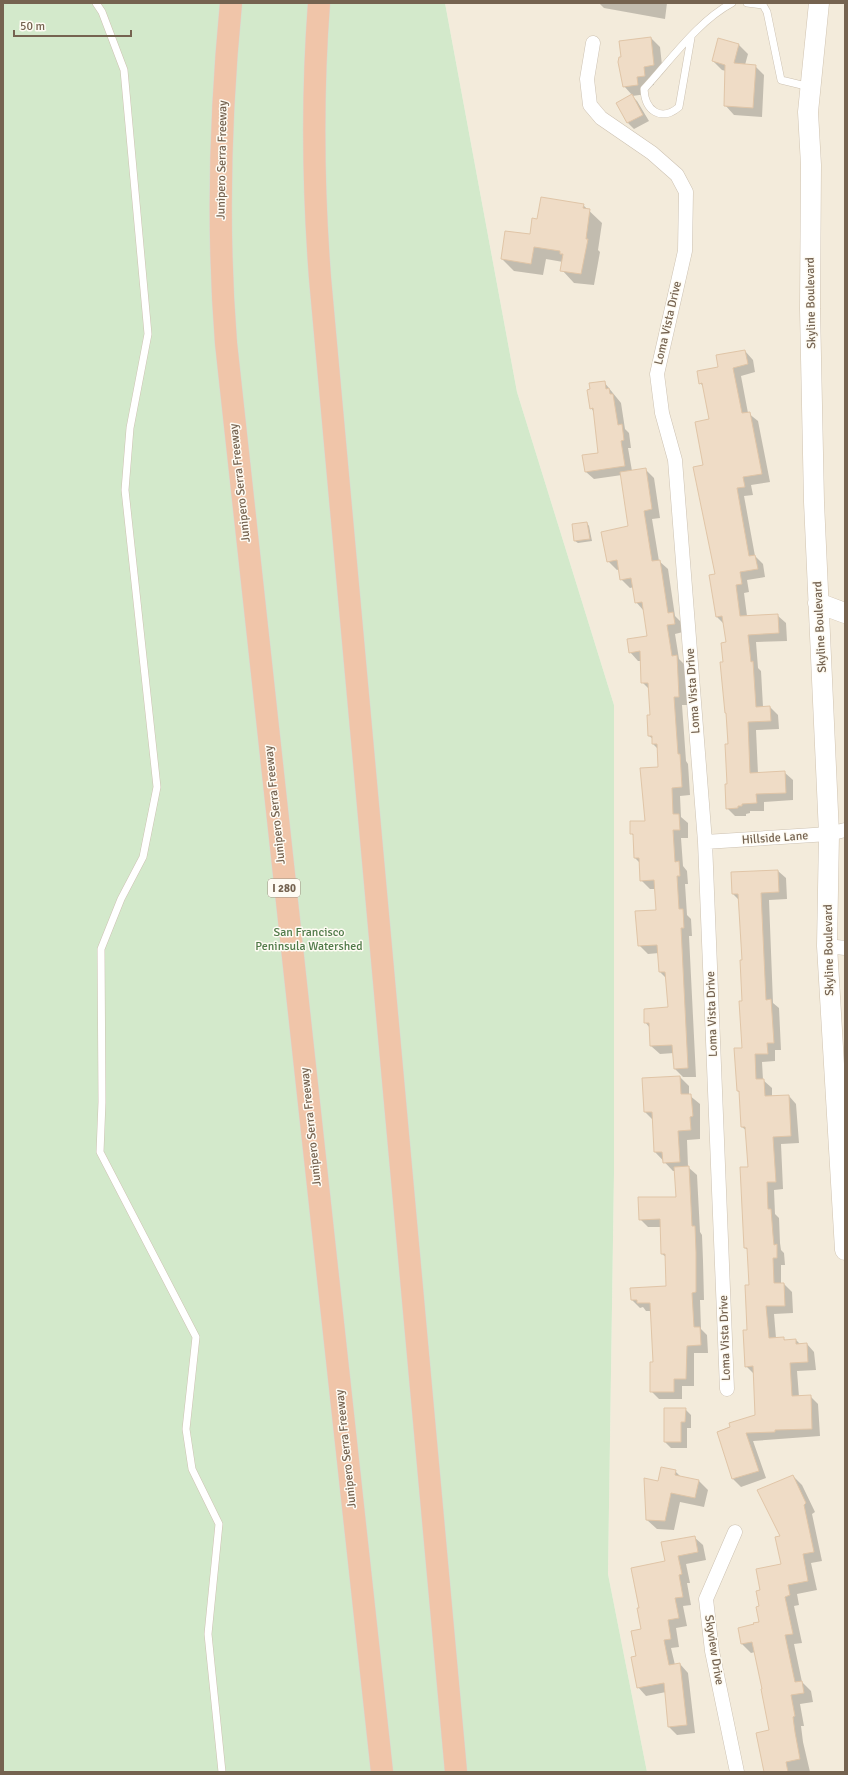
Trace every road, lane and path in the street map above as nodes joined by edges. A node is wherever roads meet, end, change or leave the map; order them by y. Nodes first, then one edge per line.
1 (96, 3) edge
2 (231, 3) edge
3 (319, 3) edge
4 (732, 3) edge
5 (748, 3) edge
6 (819, 3) edge
7 (691, 38) junction
8 (593, 43) dead end
9 (810, 87) junction
10 (818, 603) junction
11 (845, 613) edge
12 (837, 832) edge
13 (705, 842) junction
14 (836, 947) edge
15 (845, 1250) edge
16 (727, 1389) dead end
17 (735, 1532) dead end
18 (222, 1772) edge
19 (382, 1772) edge
20 (456, 1772) edge
21 (737, 1772) edge

1 - 18 lane
2 - 19 highway, Junipero Serra Freeway / I 280
3 - 20 highway
4 - 7 lane
5 - 9 lane
6 - 9 main road, Skyline Boulevard
7 - 7 lane
8 - 13 street, Loma Vista Drive
9 - 10 main road, Skyline Boulevard
10 - 11 main road
10 - 12 main road, Skyline Boulevard
12 - 13 street, Hillside Lane
12 - 14 main road, Skyline Boulevard
13 - 16 street, Loma Vista Drive
14 - 15 main road, Skyline Boulevard
17 - 21 street, Skyview Drive

